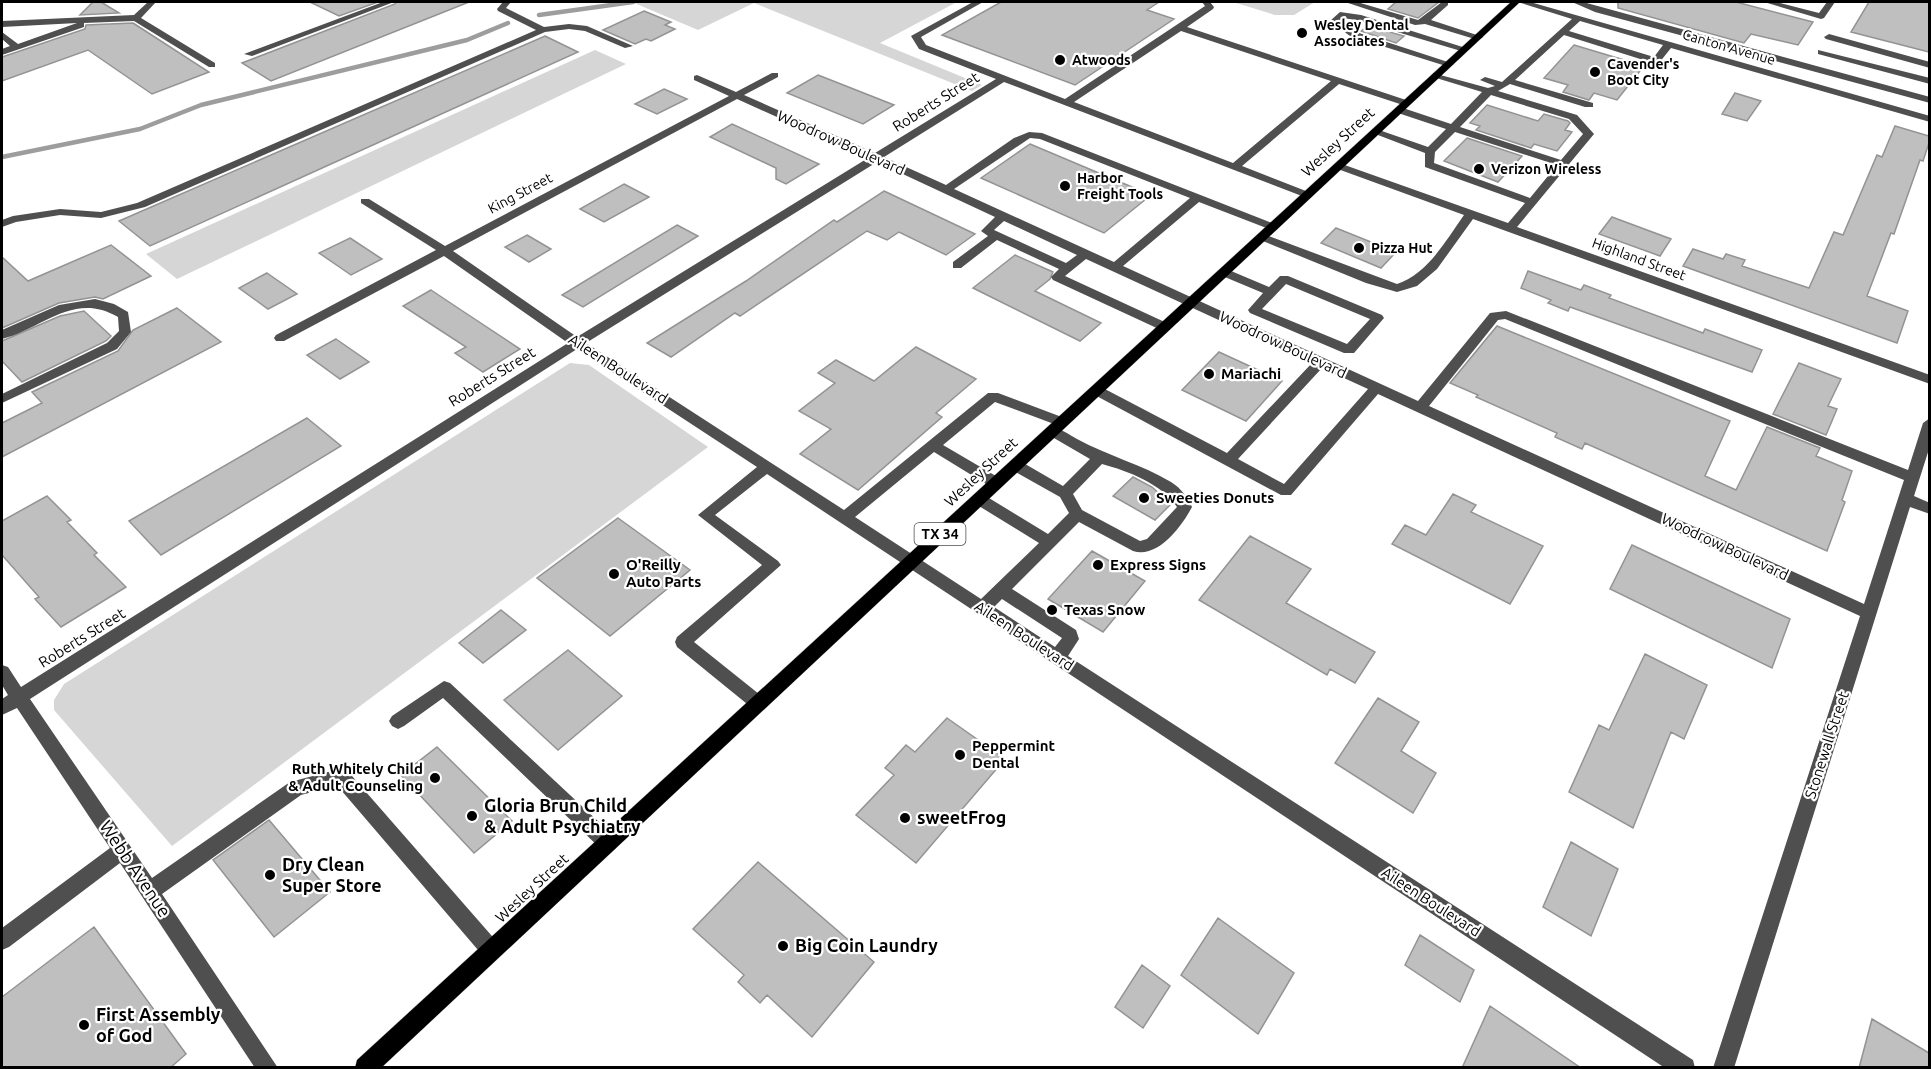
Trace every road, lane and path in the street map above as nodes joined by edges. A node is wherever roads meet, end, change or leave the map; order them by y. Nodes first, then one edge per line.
1 (152, 2) edge
2 (390, 2) edge
3 (507, 2) edge
4 (979, 2) edge
5 (1206, 2) edge
6 (1349, 2) edge
7 (1442, 2) edge
8 (1516, 2) edge
9 (1522, 2) edge
10 (1576, 2) edge
11 (1768, 2) edge
12 (1831, 2) edge
13 (1369, 4) edge
14 (1821, 16) junction
15 (136, 18) junction
16 (1578, 18) junction
17 (98, 20) junction
18 (1425, 21) junction
19 (2, 24) edge
20 (1180, 27) junction
21 (543, 30) junction
22 (1563, 32) junction
23 (2, 35) edge
24 (1478, 37) junction
25 (1828, 37) junction
26 (1670, 44) junction
27 (628, 46) dead end
28 (16, 47) junction
29 (1464, 49) junction
30 (2, 52) edge
31 (1821, 52) junction
32 (249, 54) dead end
33 (212, 65) dead end
34 (1929, 65) edge
35 (1443, 69) junction
36 (1811, 69) junction
37 (775, 75) dead end
38 (697, 78) dead end
39 (1003, 79) junction
40 (1338, 80) junction
41 (1929, 81) edge
42 (1506, 83) junction
43 (1489, 91) junction
44 (736, 96) junction
45 (1929, 100) edge
46 (1066, 103) junction
47 (1589, 105) dead end
48 (1403, 107) junction
49 (1929, 119) edge
50 (1453, 128) junction
51 (1375, 132) junction
52 (1430, 150) junction
53 (877, 159) junction
54 (1563, 164) junction
55 (1339, 166) junction
56 (1234, 167) junction
57 (946, 190) junction
58 (1307, 195) junction
59 (1198, 197) junction
60 (365, 201) dead end
61 (1531, 202) junction
62 (1471, 214) junction
63 (1002, 216) junction
64 (2, 224) edge
65 (1024, 226) junction
66 (1510, 228) junction
67 (1268, 232) junction
68 (997, 236) junction
69 (444, 250) junction
70 (1085, 254) junction
71 (957, 265) dead end
72 (1067, 268) junction
73 (1114, 268) junction
74 (1224, 272) junction
75 (1271, 292) junction
76 (1191, 303) junction
77 (1165, 327) junction
78 (2, 335) edge
79 (280, 338) dead end
80 (576, 342) junction
81 (1349, 350) junction
82 (1320, 362) junction
83 (1334, 368) junction
84 (1929, 380) edge
85 (1376, 388) junction
86 (1096, 390) junction
87 (2, 399) edge
88 (1420, 408) junction
89 (1929, 423) edge
90 (1057, 427) junction
91 (934, 446) junction
92 (1099, 458) junction
93 (1228, 461) junction
94 (1015, 465) junction
95 (767, 467) junction
96 (1913, 478) junction
97 (996, 483) junction
98 (1065, 493) junction
99 (979, 499) junction
100 (1906, 499) junction
101 (1929, 509) edge
102 (1077, 514) junction
103 (844, 518) junction
104 (1049, 542) junction
105 (911, 562) junction
106 (1001, 590) junction
107 (982, 609) junction
108 (1868, 613) junction
109 (1057, 658) junction
110 (2, 672) edge
111 (19, 697) junction
112 (758, 703) junction
113 (2, 708) edge
114 (398, 722) dead end
115 (608, 843) junction
116 (122, 850) junction
117 (150, 891) junction
118 (2, 940) edge
119 (491, 950) junction
120 (268, 1068) edge
121 (365, 1068) edge
122 (1685, 1068) edge
123 (1723, 1068) edge

1 - 15 street
2 - 32 street
3 - 21 street
4 - 39 street
5 - 20 street
6 - 13 street
7 - 18 street
8 - 24 main road, Wesley Street / TX 34
9 - 16 street, Canton Avenue
10 - 36 street
11 - 14 street
12 - 14 street
13 - 18 street
14 - 25 street
15 - 17 street
15 - 33 street
16 - 22 street
16 - 26 street, Canton Avenue
17 - 19 street
17 - 28 street
18 - 24 street
20 - 40 street
20 - 46 street
21 - 27 street
21 - 64 street
22 - 26 street
22 - 42 street
23 - 28 street
24 - 29 main road, Wesley Street / TX 34
25 - 31 street
25 - 34 street
26 - 49 street, Canton Avenue
28 - 30 street
29 - 35 main road, Wesley Street / TX 34
29 - 35 street
31 - 36 street
31 - 41 street
35 - 42 street
35 - 43 street
35 - 48 main road, Wesley Street / TX 34
36 - 45 street
37 - 44 street, King Street
38 - 44 street, Woodrow Boulevard
39 - 46 street
39 - 53 street, Roberts Street
40 - 48 street
40 - 56 street
42 - 43 street
42 - 47 street
43 - 50 street
43 - 54 street
44 - 53 street, Woodrow Boulevard
44 - 69 street, King Street
46 - 56 street
48 - 50 street
48 - 51 main road, Wesley Street / TX 34
50 - 52 street
50 - 54 street
51 - 52 street
51 - 55 main road, Wesley Street / TX 34
52 - 61 street
53 - 57 street, Woodrow Boulevard
53 - 80 street, Roberts Street
54 - 61 street
55 - 58 main road, Wesley Street / TX 34
55 - 62 street, Highland Street
56 - 58 street
57 - 59 street
57 - 63 street, Woodrow Boulevard
58 - 67 main road, Wesley Street / TX 34
59 - 67 street
59 - 73 street
60 - 69 street, Aileen Boulevard
61 - 66 street
62 - 66 street, Highland Street
62 - 67 street
63 - 65 street, Woodrow Boulevard
63 - 68 street
65 - 68 street
65 - 70 street, Woodrow Boulevard
66 - 84 street, Highland Street
67 - 74 main road, Wesley Street / TX 34
68 - 71 street
68 - 72 street
69 - 79 street, King Street
69 - 80 street, Aileen Boulevard
70 - 72 street
70 - 73 street, Woodrow Boulevard
72 - 77 street
73 - 76 street, Woodrow Boulevard
74 - 75 street
74 - 76 main road, Wesley Street / TX 34
75 - 81 street
75 - 81 street
76 - 77 main road, Wesley Street / TX 34
76 - 82 street, Woodrow Boulevard
77 - 86 main road, Wesley Street / TX 34
78 - 87 street
80 - 95 street, Aileen Boulevard
80 - 111 street, Roberts Street
81 - 83 street
82 - 83 street, Woodrow Boulevard
82 - 93 street
83 - 85 street, Woodrow Boulevard
85 - 88 street, Woodrow Boulevard
85 - 93 street
86 - 90 main road, Wesley Street / TX 34
86 - 93 street
88 - 96 street
88 - 108 street, Woodrow Boulevard
89 - 96 street, Stonewall Street
90 - 91 street
90 - 92 street
90 - 94 main road, Wesley Street / TX 34
91 - 97 street
91 - 103 street
92 - 98 street
92 - 102 street
94 - 97 main road, Wesley Street / TX 34
94 - 98 street
95 - 103 street, Aileen Boulevard
95 - 112 street
96 - 100 street, Stonewall Street
97 - 99 main road, Wesley Street / TX 34
98 - 102 street
99 - 104 street
99 - 105 main road, Wesley Street / TX 34
100 - 101 street
100 - 108 street, Stonewall Street
102 - 104 street
103 - 105 street, Aileen Boulevard
104 - 106 street
105 - 107 street, Aileen Boulevard
105 - 112 main road, Wesley Street / TX 34
106 - 107 street
106 - 109 street
107 - 109 street, Aileen Boulevard
108 - 123 street, Stonewall Street
109 - 122 street, Aileen Boulevard
110 - 111 street, Webb Avenue
111 - 113 street, Roberts Street
111 - 116 street, Webb Avenue
112 - 115 main road, Wesley Street / TX 34
114 - 115 street
115 - 119 main road, Wesley Street / TX 34
116 - 117 street, Webb Avenue
116 - 118 street
117 - 119 street
117 - 120 street, Webb Avenue
119 - 121 main road, Wesley Street / TX 34

